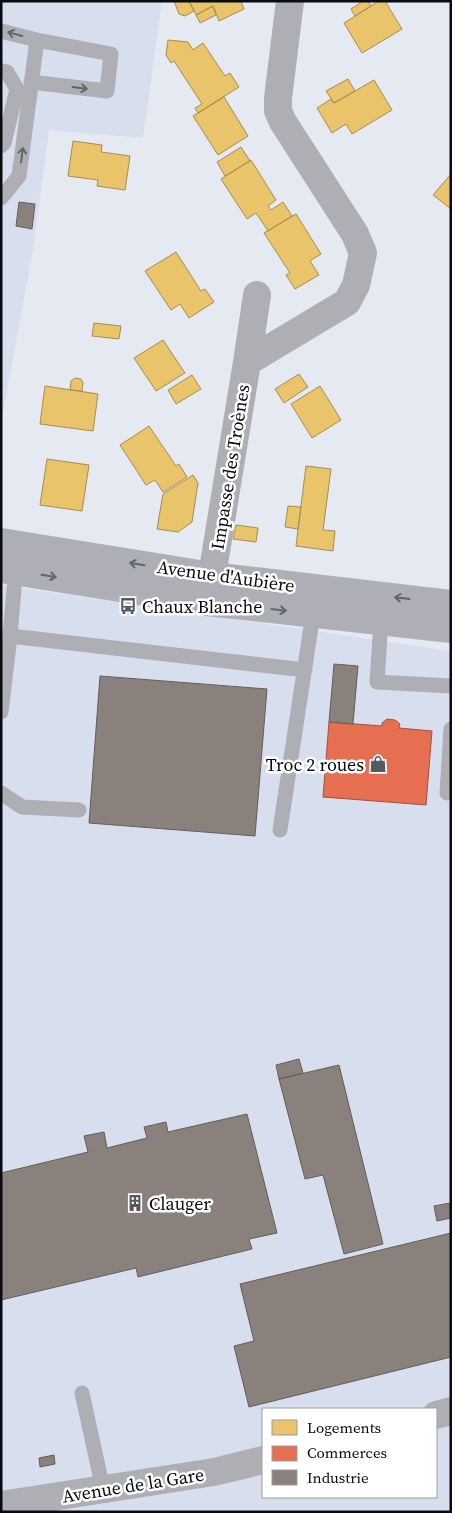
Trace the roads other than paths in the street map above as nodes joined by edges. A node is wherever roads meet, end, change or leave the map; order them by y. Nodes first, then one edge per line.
1 (290, 1) edge
2 (1, 31) edge
3 (37, 40) junction
4 (1, 71) edge
5 (31, 82) junction
6 (1, 146) edge
7 (1, 198) edge
8 (257, 295) dead end
9 (247, 362) junction
10 (9, 557) edge
11 (210, 589) junction
12 (314, 601) junction
13 (451, 604) edge
14 (381, 621) junction
15 (451, 629) edge
16 (10, 636) junction
17 (305, 670) junction
18 (451, 686) edge
19 (1, 712) edge
20 (451, 729) edge
21 (1, 793) edge
22 (447, 793) dead end
23 (79, 810) dead end
24 (280, 830) dead end
25 (82, 1393) dead end
26 (451, 1411) edge
27 (437, 1414) edge
28 (262, 1460) edge
29 (103, 1489) junction
30 (1, 1505) edge

1 - 9 street, Impasse des Troènes
3 -> 2 lane
3 - 5 lane
5 -> 3 lane
4 - 6 lane
7 -> 5 lane
8 - 9 street, Impasse des Troènes
9 - 11 street, Impasse des Troènes
10 - 11 main road, Avenue d'Aubière
10 - 16 lane
11 - 12 main road, Avenue d'Aubière
13 -> 12 main road, Avenue d'Aubière
12 - 14 main road, Avenue d'Aubière
12 - 17 lane
14 - 15 main road, Avenue d'Aubière
14 - 18 lane
16 - 17 lane
16 - 19 lane
17 - 24 lane
20 - 22 lane
21 - 23 lane
25 - 29 lane
26 - 27 street
28 - 29 street, Avenue de la Gare
29 - 30 street, Avenue de la Gare

